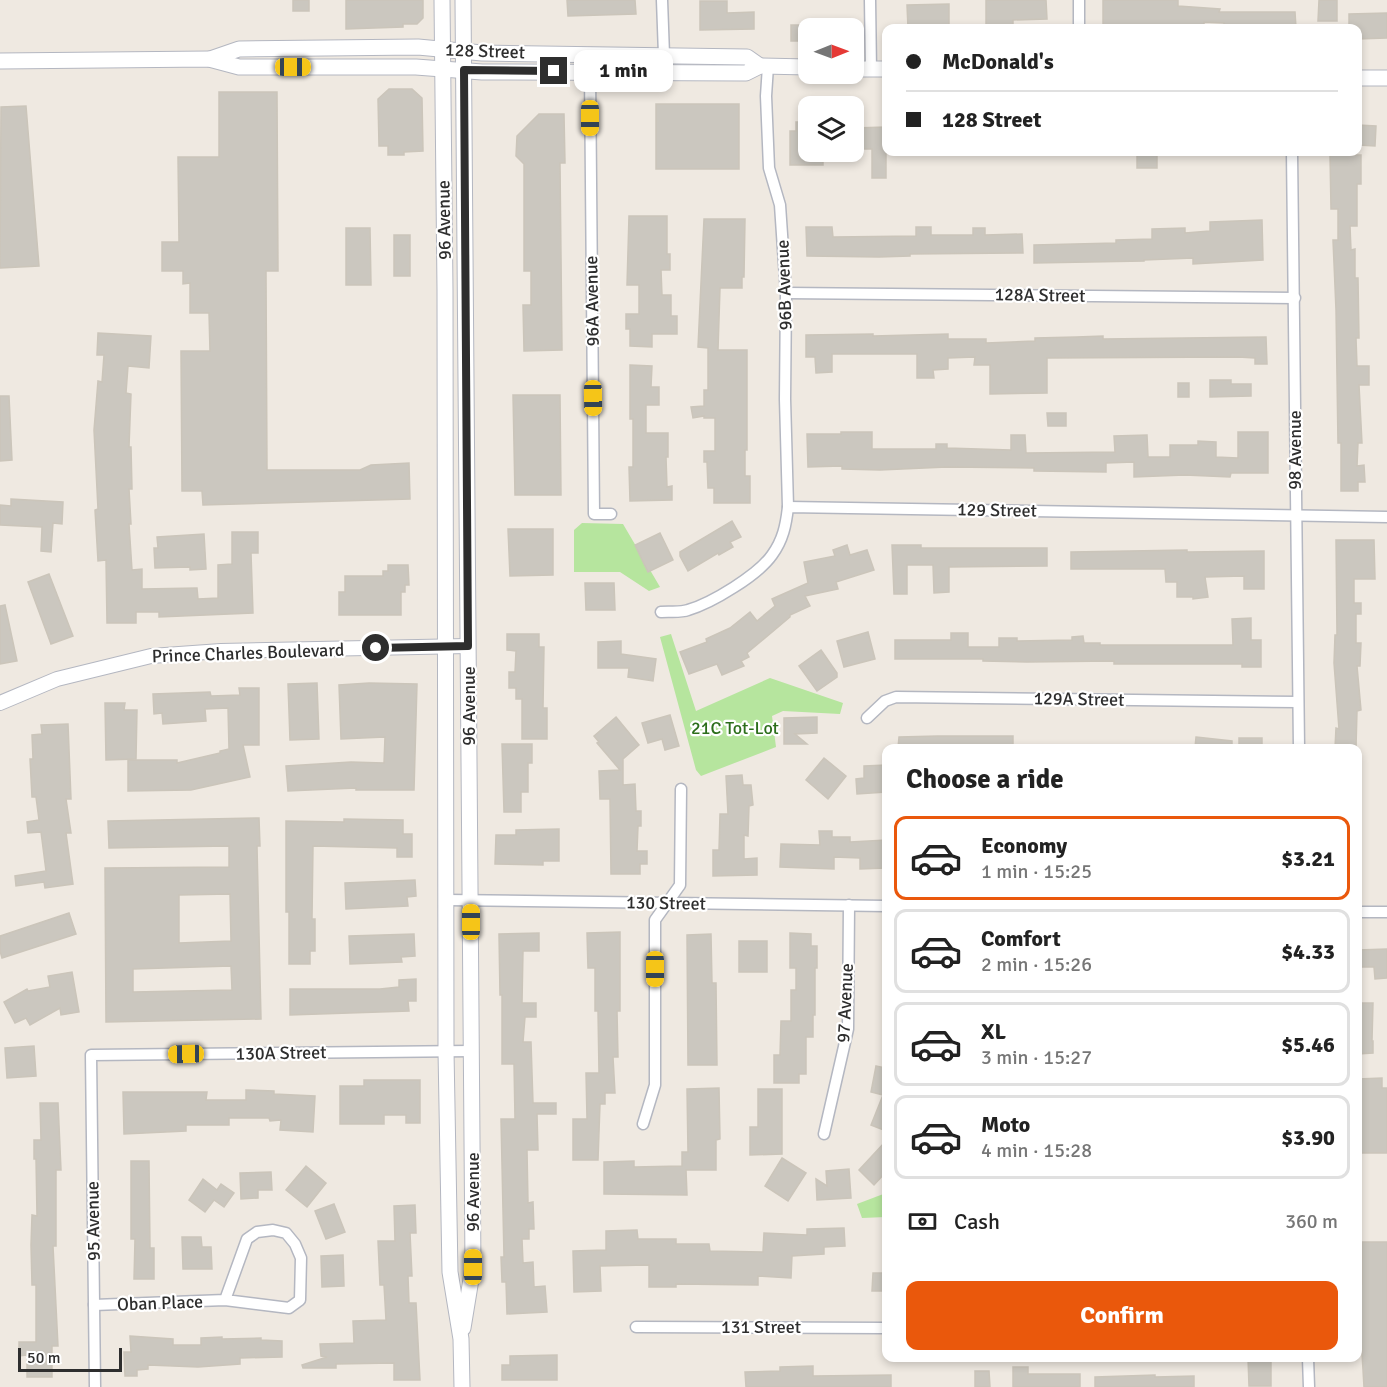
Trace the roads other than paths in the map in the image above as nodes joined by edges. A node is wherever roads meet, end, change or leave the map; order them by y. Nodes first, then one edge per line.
1 (442, 0) edge
2 (463, 0) edge
3 (662, 0) edge
4 (870, 0) edge
5 (1078, 0) edge
6 (1079, 24) edge
7 (443, 50) junction
8 (465, 51) junction
9 (664, 55) junction
10 (210, 59) junction
11 (0, 61) edge
12 (764, 66) junction
13 (798, 67) edge
14 (443, 68) junction
15 (864, 69) edge
16 (871, 69) junction
17 (882, 69) edge
18 (464, 70) junction
19 (590, 71) junction
20 (1362, 78) edge
21 (1387, 78) edge
22 (1293, 156) edge
23 (786, 292) junction
24 (1295, 298) junction
25 (445, 323) junction
26 (465, 365) junction
27 (445, 403) junction
28 (467, 433) junction
29 (788, 507) junction
30 (611, 514) dead end
31 (1296, 516) junction
32 (1387, 517) edge
33 (661, 612) dead end
34 (446, 646) junction
35 (468, 646) junction
36 (1298, 702) junction
37 (0, 703) edge
38 (867, 718) dead end
39 (1299, 744) edge
40 (681, 789) dead end
41 (446, 900) junction
42 (471, 901) junction
43 (668, 903) junction
44 (849, 905) junction
45 (882, 906) edge
46 (1362, 912) edge
47 (1387, 912) edge
48 (446, 1051) junction
49 (472, 1051) junction
50 (90, 1055) joint
51 (644, 1124) dead end
52 (824, 1134) dead end
53 (225, 1300) junction
54 (94, 1305) junction
55 (636, 1327) dead end
56 (882, 1328) edge
57 (461, 1339) junction
58 (1308, 1362) edge
59 (95, 1387) edge
60 (462, 1387) edge
61 (1309, 1387) edge

1 - 7 main road, 96 Avenue
2 - 8 main road, 96 Avenue
3 - 9 street
4 - 16 street
5 - 6 street
7 - 8 main road, 128 Street
7 - 10 main road, 128 Street
7 - 14 main road, 96 Avenue
8 - 9 main road, 128 Street
8 - 18 main road, 96 Avenue
9 - 12 main road, 128 Street
10 - 11 main road, 128 Street
10 - 14 main road, 128 Street
12 - 13 main road, 128 Street
12 - 19 main road, 128 Street
12 - 23 street, 96B Avenue
14 - 18 main road, 128 Street
14 - 25 main road, 96 Avenue
15 - 16 main road
16 - 17 main road
18 - 19 main road, 128 Street
18 - 26 main road, 96 Avenue
19 - 30 street, 96A Avenue
20 - 21 main road
22 - 24 street, 98 Avenue
23 - 24 street, 128A Street
23 - 29 street, 96B Avenue
24 - 31 street, 98 Avenue
25 - 26 main road
25 - 27 main road, 96 Avenue
26 - 28 main road, 96 Avenue
27 - 28 main road
27 - 34 main road, 96 Avenue
28 - 35 main road, 96 Avenue
29 - 31 street, 129 Street
29 - 33 street
31 - 32 street, 129 Street
31 - 36 street, 98 Avenue
34 - 35 street, Prince Charles Boulevard
34 - 37 street, Prince Charles Boulevard
34 - 41 main road, 96 Avenue
35 - 42 main road, 96 Avenue
36 - 38 street, 129A Street
36 - 39 street, 98 Avenue
40 - 43 street
41 - 42 street, 130 Street
41 - 48 main road, 96 Avenue
42 - 43 street, 130 Street
42 - 49 main road, 96 Avenue
43 - 44 street, 130 Street
43 - 51 street
44 - 45 street, 130 Street
44 - 52 street, 97 Avenue
46 - 47 street
48 - 49 street, 130A Street
48 - 50 street, 130A Street
48 - 57 main road, 96 Avenue
49 - 57 main road, 96 Avenue
50 - 54 street, 95 Avenue
53 - 53 street, Oban Place
53 - 54 street, Oban Place
54 - 59 street, 95 Avenue
55 - 56 street, 131 Street
57 - 60 main road, 96 Avenue
58 - 61 street

